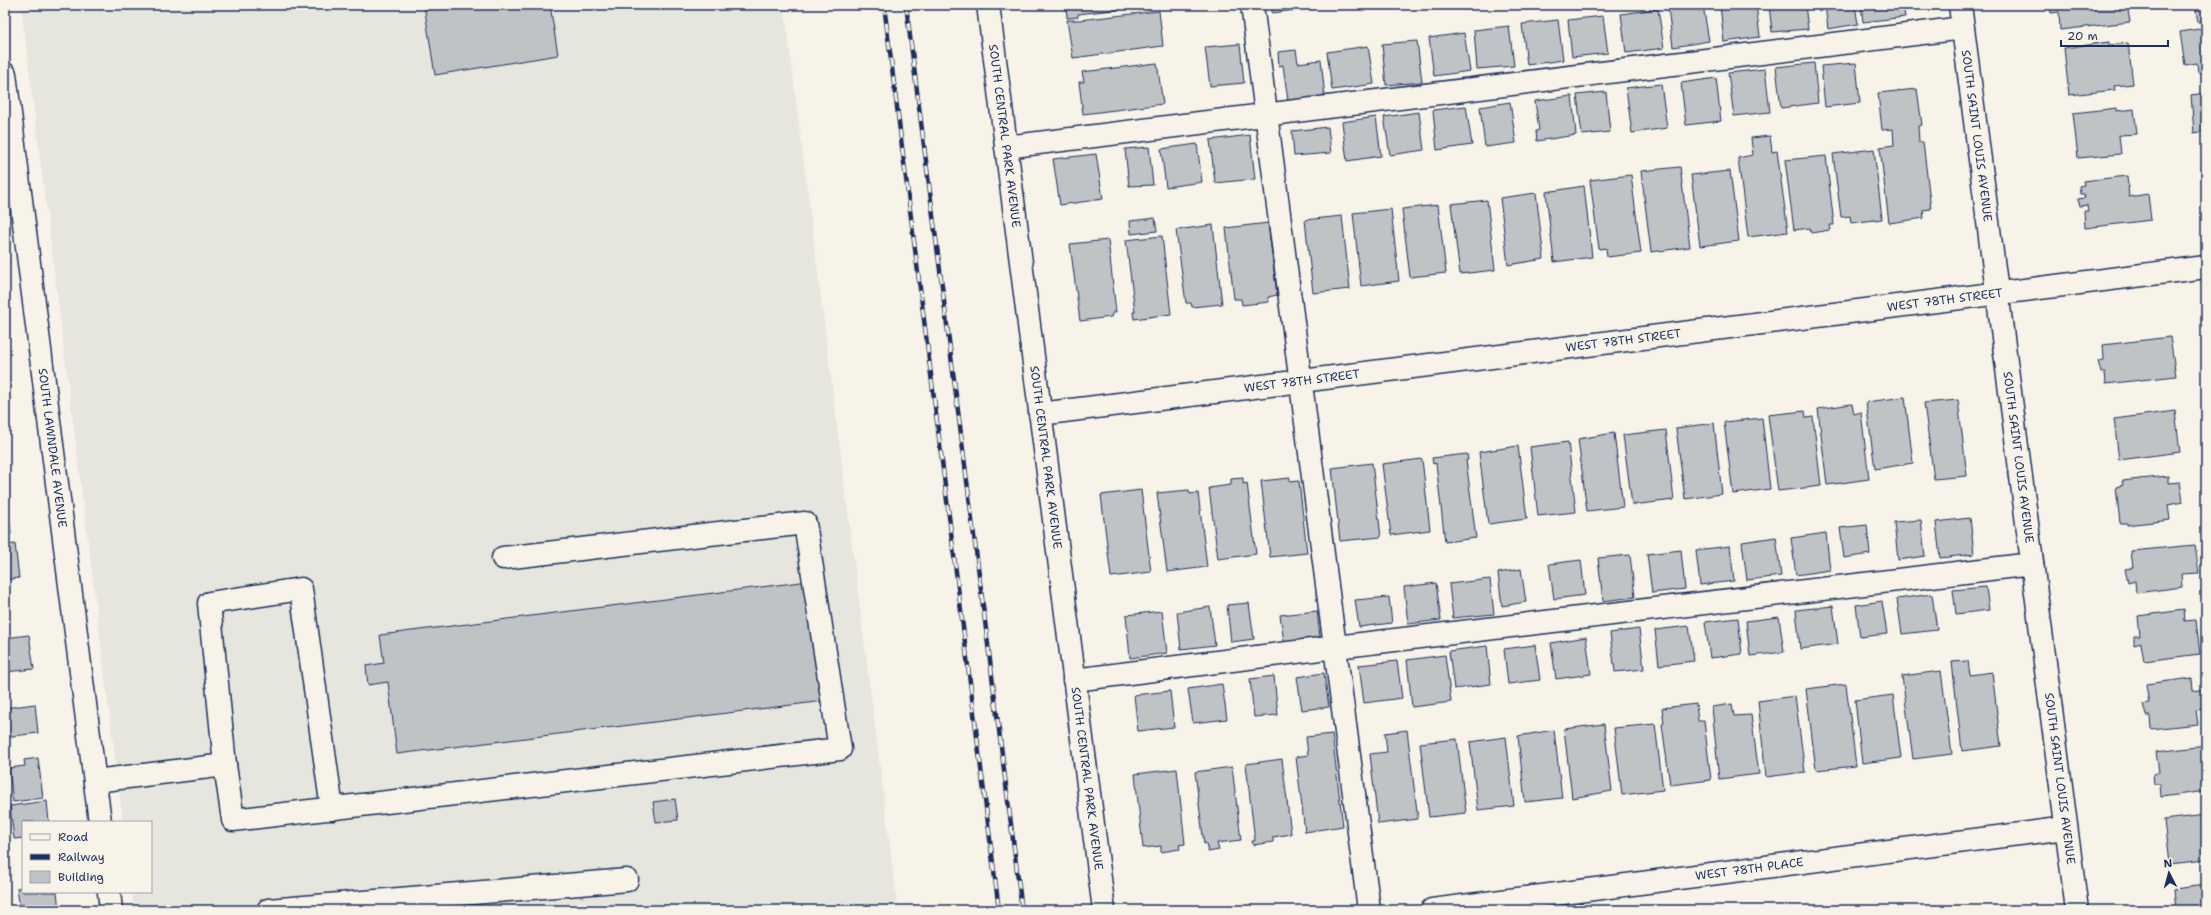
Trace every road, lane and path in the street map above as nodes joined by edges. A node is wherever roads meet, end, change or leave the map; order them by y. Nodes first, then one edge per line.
1 (988, 5) edge
2 (1252, 5) edge
3 (1960, 5) edge
4 (1963, 28) junction
5 (5, 74) edge
6 (7, 100) edge
7 (1266, 114) junction
8 (1006, 147) junction
9 (2206, 267) edge
10 (1998, 294) junction
11 (1301, 381) junction
12 (1040, 414) junction
13 (503, 558) dead end
14 (2032, 564) junction
15 (1336, 647) junction
16 (1074, 680) junction
17 (225, 765) junction
18 (95, 781) junction
19 (332, 809) junction
20 (100, 821) edge
21 (2066, 828) junction
22 (627, 880) dead end
23 (109, 893) edge
24 (112, 910) edge
25 (268, 910) edge
26 (1104, 910) edge
27 (1369, 910) edge
28 (1432, 910) edge
29 (2077, 910) edge

1 - 8 street, SOUTH CENTRAL PARK AVENUE
2 - 7 street
3 - 4 street, SOUTH SAINT LOUIS AVENUE
4 - 7 street
4 - 10 street, SOUTH SAINT LOUIS AVENUE
5 - 6 street, SOUTH LAWNDALE AVENUE
6 - 18 street, SOUTH LAWNDALE AVENUE
7 - 8 street
7 - 11 street
8 - 12 street, SOUTH CENTRAL PARK AVENUE
9 - 10 street, WEST 78TH STREET
10 - 11 street, WEST 78TH STREET
10 - 14 street, SOUTH SAINT LOUIS AVENUE
11 - 12 street, WEST 78TH STREET
11 - 15 street
12 - 16 street, SOUTH CENTRAL PARK AVENUE
13 - 19 street
14 - 15 street
14 - 21 street, SOUTH SAINT LOUIS AVENUE
15 - 16 street
15 - 27 street
16 - 26 street, SOUTH CENTRAL PARK AVENUE
17 - 18 street
17 - 19 street
17 - 19 street
18 - 20 street, SOUTH LAWNDALE AVENUE
21 - 28 street, WEST 78TH PLACE
21 - 29 street, SOUTH SAINT LOUIS AVENUE
22 - 25 street
23 - 24 street

